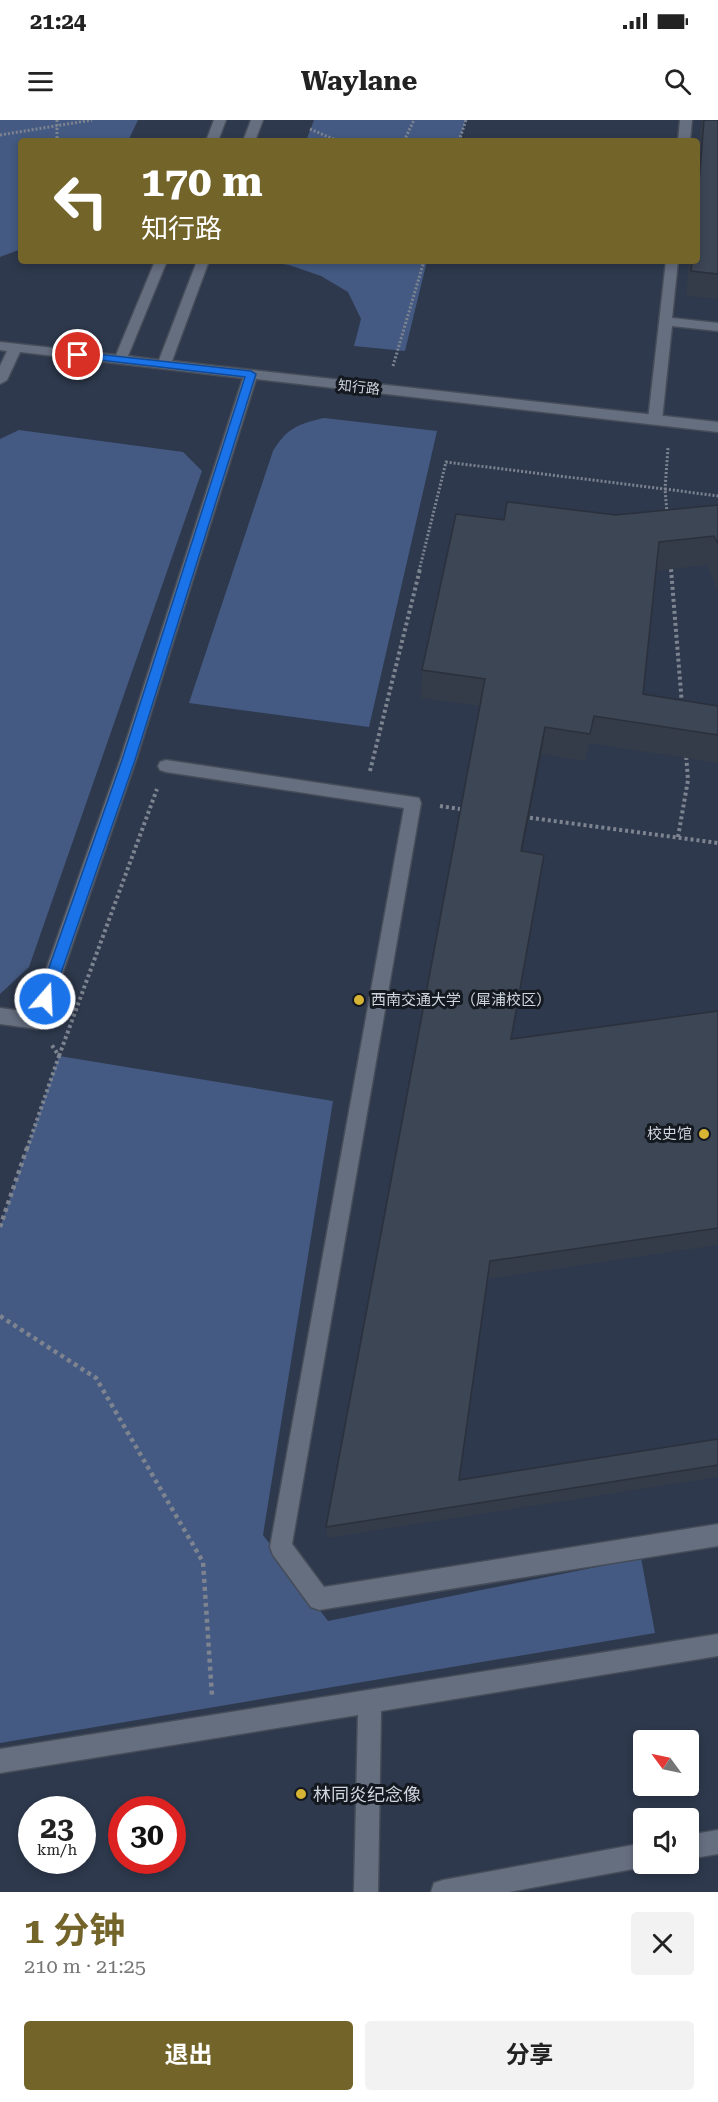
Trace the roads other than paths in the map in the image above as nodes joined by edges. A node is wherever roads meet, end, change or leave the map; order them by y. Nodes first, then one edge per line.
1 (220, 120) edge
2 (257, 120) edge
3 (686, 120) edge
4 (213, 138) edge
5 (250, 138) edge
6 (684, 138) edge
7 (160, 264) edge
8 (202, 264) edge
9 (672, 264) edge
10 (666, 321) junction
11 (718, 327) edge
12 (0, 346) edge
13 (15, 348) junction
14 (120, 360) junction
15 (164, 364) junction
16 (251, 374) junction
17 (0, 380) edge
18 (662, 421) junction
19 (718, 427) edge
20 (166, 766) road end
21 (0, 1016) edge
22 (718, 1535) edge
23 (718, 1645) edge
24 (370, 1701) junction
25 (0, 1761) edge
26 (718, 1842) edge
27 (699, 1845) edge
28 (633, 1858) edge
29 (521, 1885) edge
30 (366, 1892) edge
31 (443, 1892) edge

1 - 4 street
2 - 5 street
3 - 6 street
7 - 14 street
8 - 15 street
9 - 10 street
10 - 11 street
10 - 18 street
12 - 13 street, 知行路
13 - 14 street, 知行路
13 - 17 street
14 - 15 street, 知行路
15 - 16 street, 知行路
16 - 18 street, 知行路
16 - 21 street
18 - 19 street, 知行路
20 - 22 street
23 - 24 street
24 - 25 street
24 - 30 street
26 - 27 street
28 - 29 street
29 - 31 street

